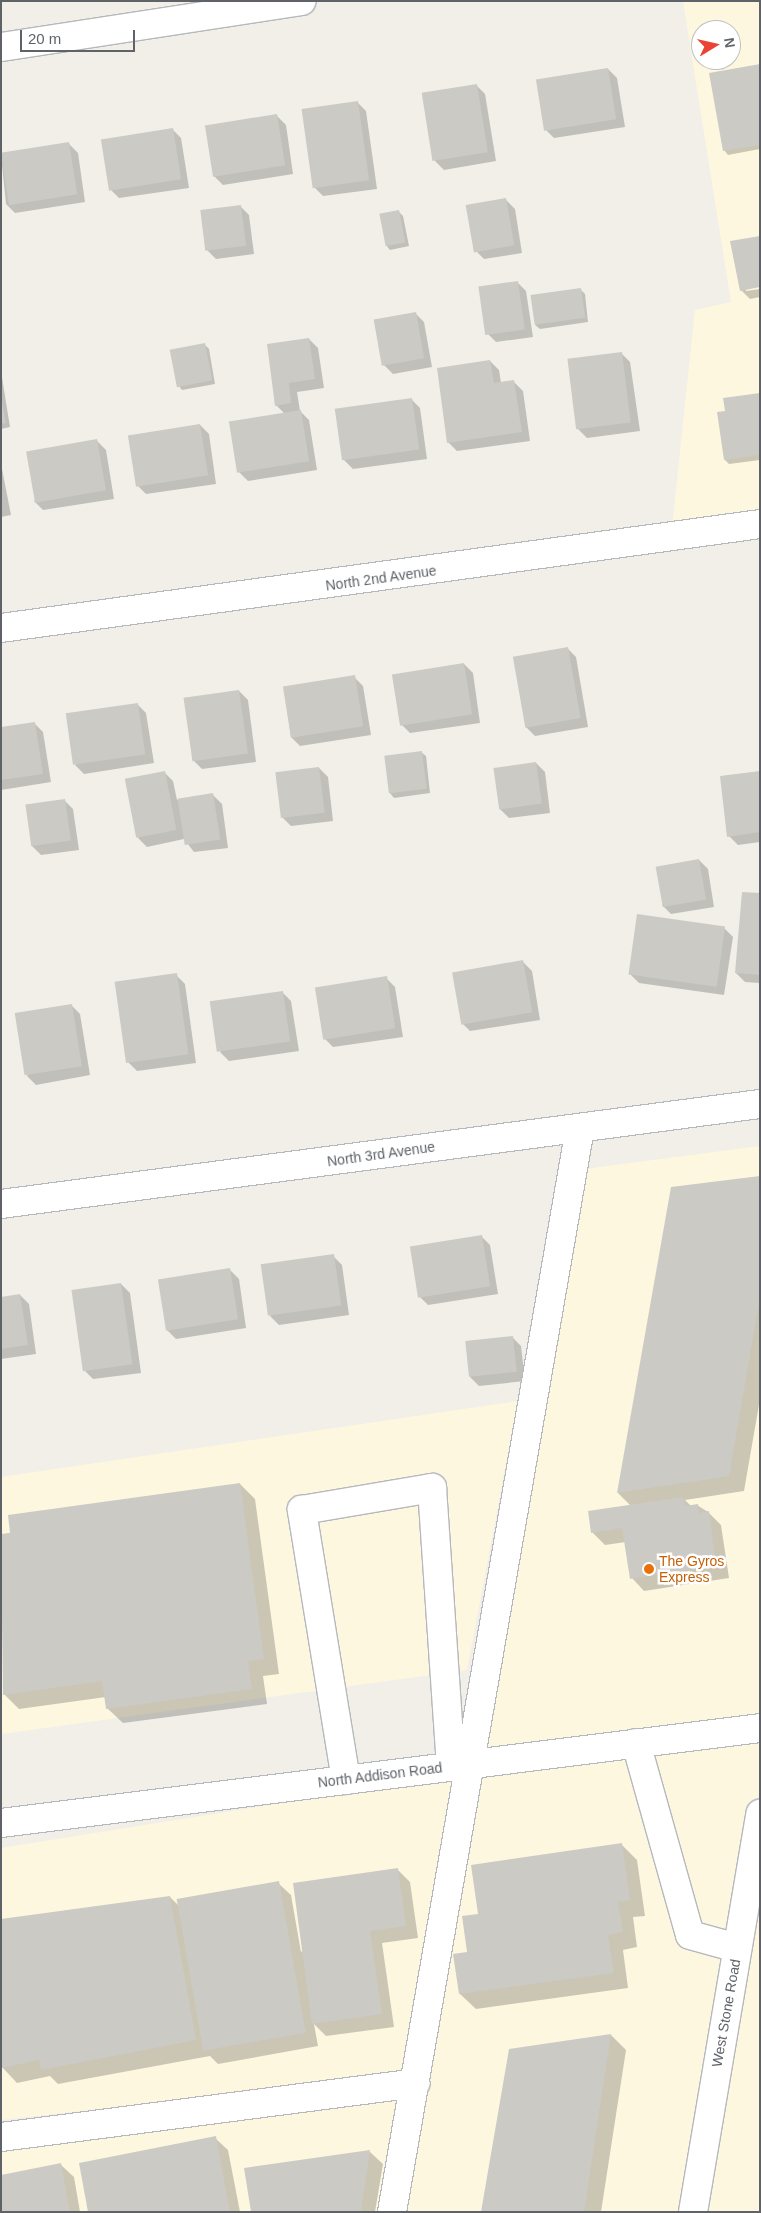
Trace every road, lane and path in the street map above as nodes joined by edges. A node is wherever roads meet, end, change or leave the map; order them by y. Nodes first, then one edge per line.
1 (301, 1) edge
2 (1, 47) edge
3 (760, 524) edge
4 (1, 628) edge
5 (760, 1104) edge
6 (580, 1128) junction
7 (1, 1204) edge
8 (760, 1728) edge
9 (636, 1743) junction
10 (460, 1766) junction
11 (346, 1780) junction
12 (760, 1814) edge
13 (1, 1823) edge
14 (737, 1948) junction
15 (416, 2082) junction
16 (1, 2137) edge
17 (392, 2212) edge
18 (693, 2212) edge

1 - 2 street
3 - 4 street, North 2nd Avenue
5 - 6 street, North 3rd Avenue
6 - 7 street, North 3rd Avenue
6 - 10 street
8 - 9 street, North Addison Road
9 - 10 street, North Addison Road
9 - 14 street
10 - 11 street, North Addison Road
10 - 11 street
10 - 15 street
11 - 13 street, North Addison Road
12 - 14 street, West Stone Road
14 - 18 street, West Stone Road
15 - 16 street
15 - 17 street

